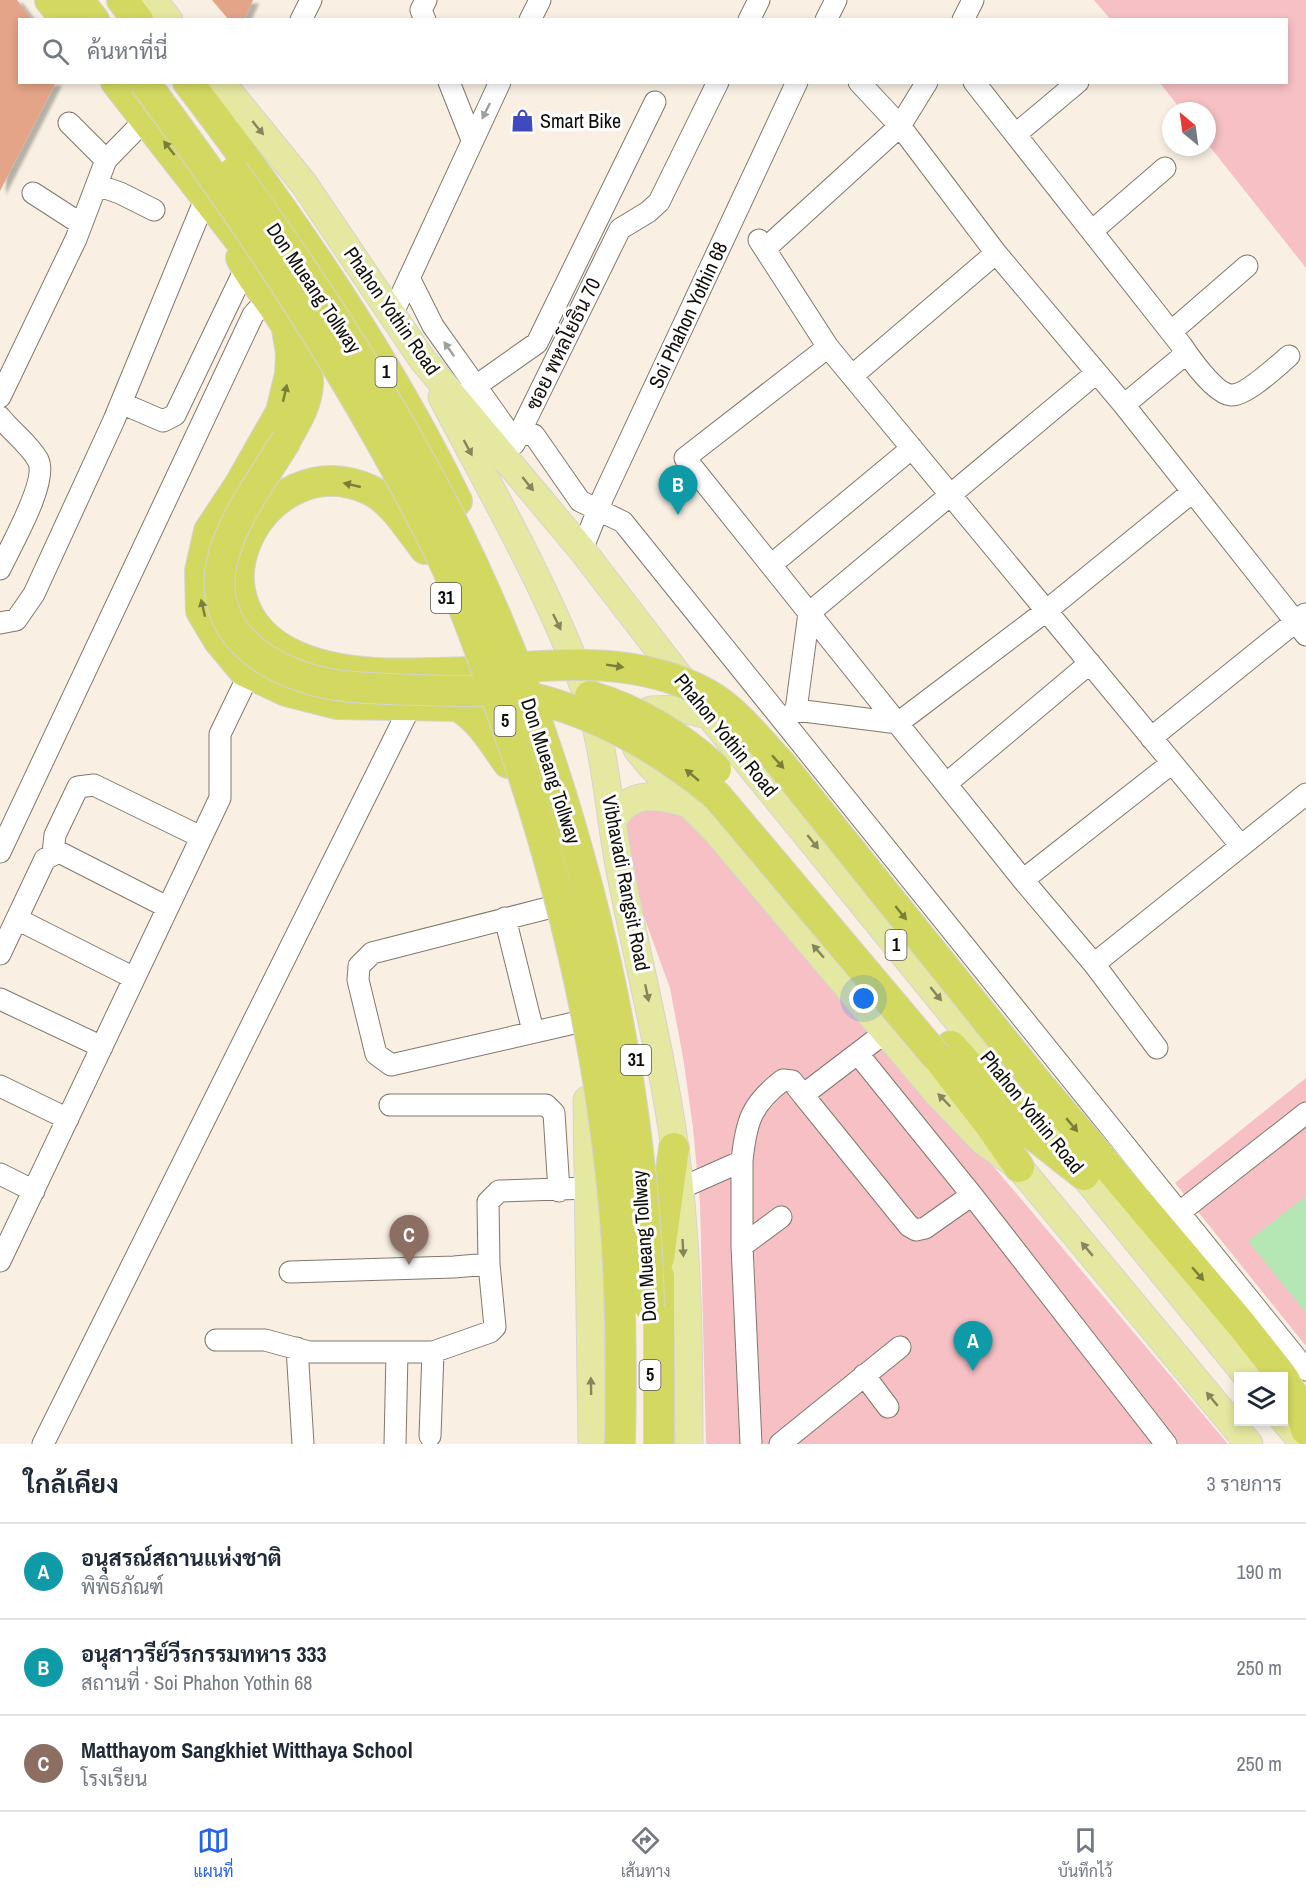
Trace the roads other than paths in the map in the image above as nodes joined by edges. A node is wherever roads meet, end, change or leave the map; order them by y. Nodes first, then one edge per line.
1 (50, 0) edge
2 (78, 0) edge
3 (103, 0) edge
4 (122, 0) edge
5 (153, 0) edge
6 (311, 0) edge
7 (426, 0) edge
8 (540, 0) edge
9 (759, 0) edge
10 (836, 0) edge
11 (973, 0) edge
12 (64, 18) edge
13 (92, 18) edge
14 (116, 18) edge
15 (136, 18) edge
16 (167, 18) edge
17 (303, 18) edge
18 (424, 18) edge
19 (531, 18) edge
20 (750, 18) edge
21 (827, 18) edge
22 (964, 18) edge
23 (119, 84) edge
24 (146, 84) edge
25 (169, 84) edge
26 (189, 84) edge
27 (222, 84) edge
28 (450, 84) edge
29 (499, 84) edge
30 (717, 84) edge
31 (796, 84) edge
32 (861, 84) edge
33 (926, 84) edge
34 (976, 84) edge
35 (1076, 84) edge
36 (655, 102) dead end
37 (146, 119) junction
38 (69, 123) dead end
39 (900, 126) junction
40 (1016, 134) junction
41 (472, 140) junction
42 (106, 160) junction
43 (1166, 168) dead end
44 (97, 185) junction
45 (33, 193) dead end
46 (206, 197) junction
47 (154, 210) dead end
48 (81, 224) junction
49 (229, 228) junction
50 (1092, 231) junction
51 (996, 253) junction
52 (1247, 266) dead end
53 (246, 267) junction
54 (409, 278) junction
55 (267, 299) junction
56 (392, 315) junction
57 (287, 329) junction
58 (1177, 338) junction
59 (828, 347) junction
60 (1289, 356) dead end
61 (422, 359) junction
62 (1095, 374) junction
63 (852, 376) junction
64 (467, 393) junction
65 (0, 397) edge
66 (121, 403) junction
67 (1124, 405) junction
68 (0, 417) edge
69 (519, 432) junction
70 (912, 448) junction
71 (507, 458) junction
72 (1191, 493) junction
73 (951, 495) junction
74 (598, 510) junction
75 (425, 549) junction
76 (582, 550) junction
77 (771, 565) junction
78 (0, 569) edge
79 (1046, 611) junction
80 (809, 613) junction
81 (0, 623) edge
82 (1302, 623) edge
83 (1090, 663) junction
84 (473, 672) junction
85 (249, 674) junction
86 (538, 688) joint
87 (411, 705) junction
88 (791, 715) junction
89 (709, 716) junction
90 (898, 723) junction
91 (1151, 738) junction
92 (1172, 763) junction
93 (508, 764) junction
94 (946, 784) junction
95 (1306, 794) edge
96 (691, 805) junction
97 (614, 819) junction
98 (201, 837) junction
99 (1241, 846) junction
100 (0, 852) edge
101 (53, 853) junction
102 (1023, 880) junction
103 (167, 907) junction
104 (548, 908) junction
105 (505, 918) junction
106 (16, 919) junction
107 (0, 954) edge
108 (1094, 964) junction
109 (134, 978) junction
110 (0, 999) edge
111 (574, 1023) junction
112 (533, 1031) junction
113 (886, 1031) junction
114 (102, 1047) junction
115 (1158, 1048) dead end
116 (944, 1051) junction
117 (858, 1054) junction
118 (0, 1086) edge
119 (803, 1095) junction
120 (587, 1100) junction
121 (390, 1105) dead end
122 (1306, 1113) edge
123 (68, 1119) junction
124 (675, 1148) junction
125 (742, 1161) junction
126 (1019, 1167) junction
127 (0, 1174) edge
128 (1083, 1175) junction
129 (589, 1188) junction
130 (680, 1189) junction
131 (34, 1191) junction
132 (559, 1191) junction
133 (972, 1195) junction
134 (1180, 1212) junction
135 (782, 1217) dead end
136 (742, 1246) junction
137 (659, 1258) junction
138 (0, 1260) edge
139 (489, 1264) junction
140 (290, 1272) dead end
141 (216, 1340) dead end
142 (900, 1347) dead end
143 (297, 1348) junction
144 (433, 1352) junction
145 (397, 1353) junction
146 (1306, 1370) edge
147 (1242, 1372) edge
148 (1278, 1372) edge
149 (864, 1375) junction
150 (1288, 1387) edge
151 (888, 1407) dead end
152 (1288, 1425) edge
153 (1306, 1430) edge
154 (430, 1436) dead end
155 (43, 1444) edge
156 (303, 1444) edge
157 (395, 1444) edge
158 (592, 1444) edge
159 (611, 1444) edge
160 (620, 1444) edge
161 (650, 1444) edge
162 (659, 1444) edge
163 (689, 1444) edge
164 (751, 1444) edge
165 (780, 1444) edge
166 (1166, 1444) edge
167 (1249, 1444) edge
168 (1304, 1444) edge

1 - 12 highway
2 - 13 highway
3 - 14 highway
4 - 15 highway
5 - 16 main road
6 - 17 street
7 - 18 street
8 - 19 street
9 - 20 street
10 - 21 street
11 - 22 street
23 - 37 highway
24 - 160 highway, Don Mueang Tollway / 5, bridge
25 - 161 highway, Don Mueang Tollway / 5, bridge
26 - 86 highway, Phahon Yothin Road / 1
27 -> 56 main road, Phahon Yothin Road / 1
28 - 41 street
29 -> 41 street
30 - 69 street, ซอย พหลโยธิน 70
31 - 74 street, Soi Phahon Yothin 68
32 - 39 street
33 - 39 street
34 - 40 street
35 - 40 street
36 - 64 street
37 - 42 street
46 -> 37 highway
38 - 42 street
39 - 51 street
39 - 59 street
40 - 50 street
41 - 54 street
42 - 44 street
43 - 50 street
44 - 47 street
44 - 48 street
45 - 48 street
46 - 49 highway
46 - 66 street
48 - 65 street
49 - 53 highway
49 - 75 highway
50 - 58 street
51 - 62 street
51 - 63 street
52 - 58 street
53 - 55 highway
53 - 66 street
54 - 56 street
64 -> 54 street
55 - 57 highway
55 - 100 street
56 - 61 main road, Phahon Yothin Road / 1
85 -> 57 highway
116 -> 57 highway, bridge
58 - 60 street
58 - 67 street
59 - 63 street
59 - 77 street
61 - 64 main road, Phahon Yothin Road / 1
61 -> 97 main road, Vibhavadi Rangsit Road / 31
62 - 67 street
62 - 73 street
63 - 70 street
64 - 69 street
64 - 71 main road, Phahon Yothin Road / 1
66 - 81 street
67 - 72 street
68 - 78 street
69 - 71 street, ซอย พหลโยธิน 70
69 - 74 street
70 - 73 street
70 - 77 street
71 -> 76 main road, Phahon Yothin Road / 1
72 - 79 street
72 - 82 street
73 - 79 street
73 - 80 street
74 - 76 street, Soi Phahon Yothin 68
74 - 88 street
75 -> 84 highway
75 - 93 highway, 31
76 - 89 main road, Phahon Yothin Road / 1
77 - 80 street
79 - 83 street
79 - 90 street
80 - 88 street
80 - 90 street
82 - 91 street
83 - 91 street
83 - 94 street
84 - 116 highway, bridge
84 -> 148 highway, bridge
85 - 87 highway
85 - 98 street
86 - 137 highway, Vibhavadi Rangsit Road / 31
87 - 93 highway
87 - 155 street
88 - 90 street
88 - 134 street
89 - 96 main road
89 -> 128 main road, Phahon Yothin Road / 1
90 - 94 street
91 - 92 street
92 - 99 street
92 - 102 street
93 - 104 highway, 31
94 - 102 street
95 - 99 street
96 - 97 main road
113 -> 96 main road
97 -> 124 main road, Vibhavadi Rangsit Road / 31
98 - 101 street
98 - 103 street
99 - 108 street
101 - 103 street
101 - 106 street
102 - 108 street
103 - 109 street
104 - 105 street
104 - 111 highway, 31
105 - 112 street
105 - 112 street
106 - 107 street
106 - 109 street
108 - 115 street
109 - 114 street
110 - 114 street
111 - 112 street
111 - 120 highway, 31
113 - 117 street
126 -> 113 main road
114 - 123 street
116 - 126 highway
116 - 128 highway
117 - 119 street
117 - 133 street
118 - 123 street
119 - 125 street
119 - 133 street
120 - 129 main road, 31
120 - 159 highway, 31
121 - 132 street
122 - 134 street
123 - 131 street
124 - 130 main road, Vibhavadi Rangsit Road / 31
124 - 137 highway
125 - 130 street
125 - 136 street
167 -> 126 main road
127 - 131 street
128 - 147 main road, Phahon Yothin Road / 1
129 - 132 street
158 -> 129 main road, 31
130 -> 163 main road, Vibhavadi Rangsit Road / 31
131 - 138 street
132 - 139 street
133 - 166 street
134 - 146 street
135 - 136 street
136 - 164 street
137 - 162 highway, Vibhavadi Rangsit Road / 31
139 - 140 street
139 - 144 street
141 - 143 street
142 - 149 street
143 - 145 street
143 - 156 street
144 - 145 street
144 - 154 street
145 - 157 street
149 - 151 street
149 - 165 street
150 - 153 highway
152 - 168 main road

